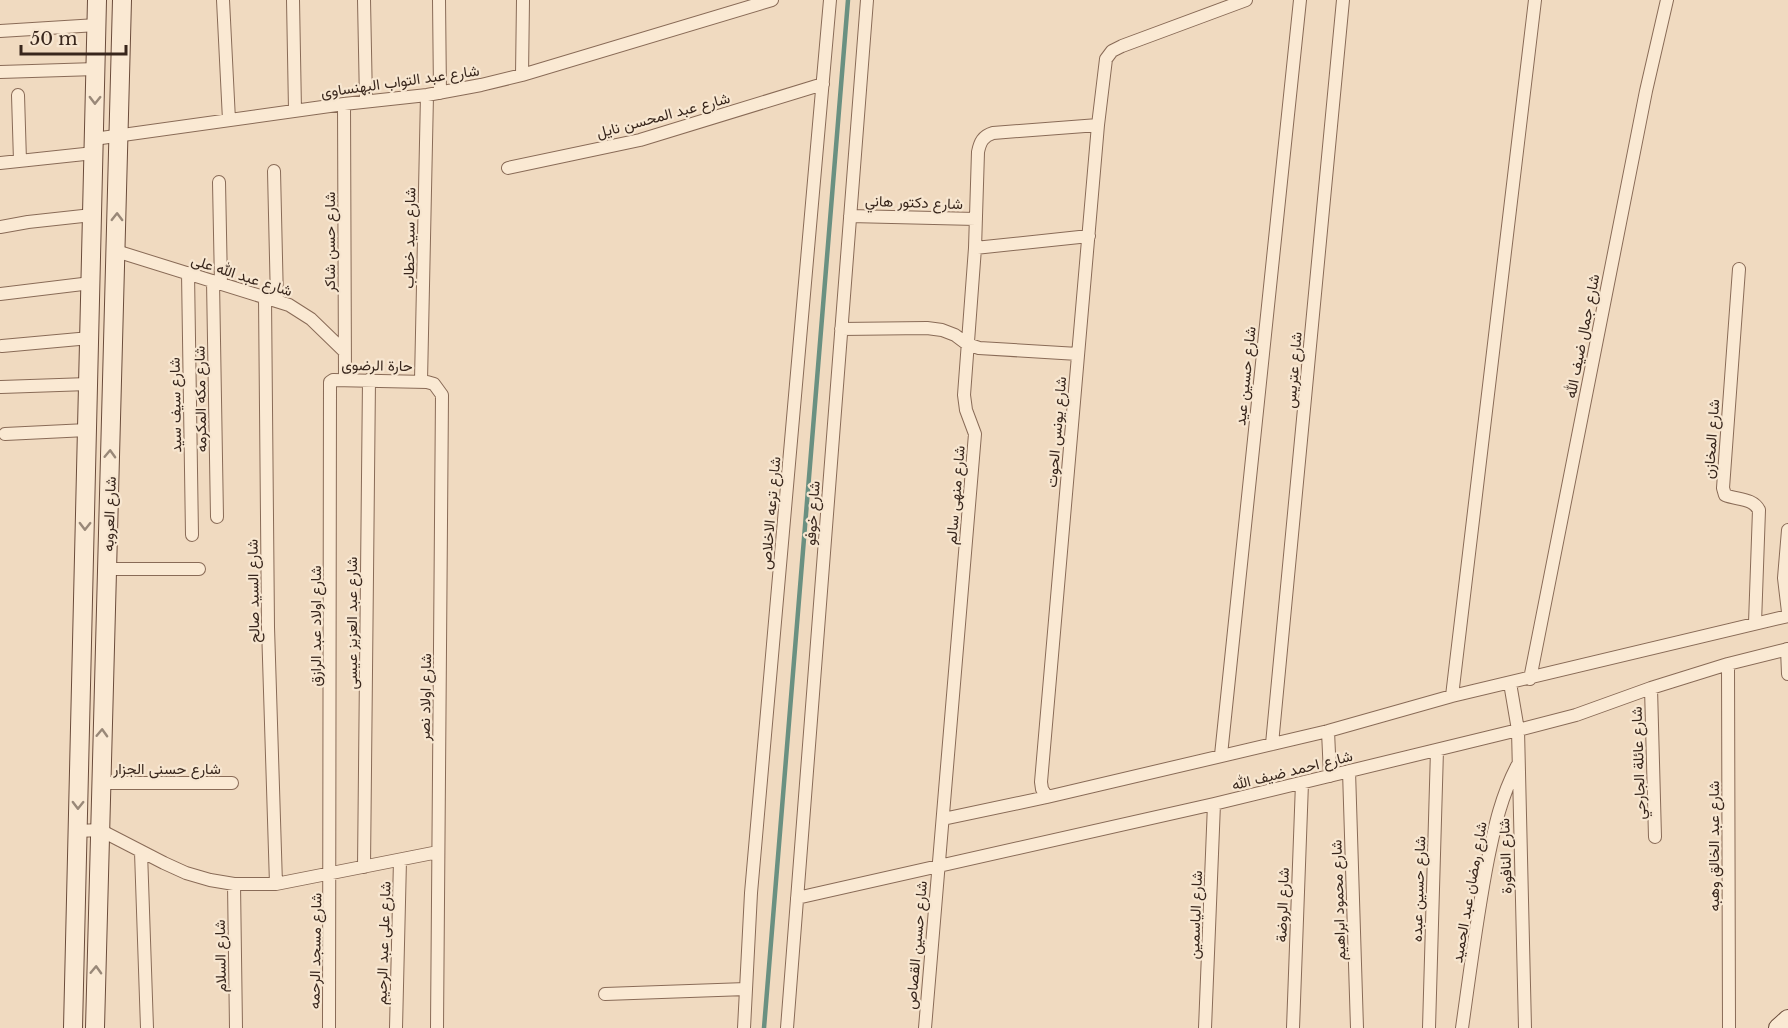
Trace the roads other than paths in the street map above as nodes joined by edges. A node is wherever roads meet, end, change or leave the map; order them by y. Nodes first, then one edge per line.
1 (97, 0) edge
2 (122, 0) edge
3 (223, 0) edge
4 (293, 0) edge
5 (364, 0) edge
6 (440, 0) edge
7 (523, 0) edge
8 (772, 0) edge
9 (830, 0) edge
10 (867, 0) edge
11 (1246, 0) edge
12 (1300, 0) edge
13 (1343, 0) edge
14 (1535, 0) edge
15 (1667, 0) edge
16 (97, 25) junction
17 (0, 31) edge
18 (96, 69) junction
19 (0, 72) edge
20 (522, 75) junction
21 (823, 84) junction
22 (434, 94) junction
23 (18, 95) dead end
24 (366, 101) junction
25 (344, 104) junction
26 (295, 110) junction
27 (229, 120) junction
28 (1098, 125) junction
29 (118, 136) junction
30 (94, 146) junction
31 (20, 161) junction
32 (0, 163) edge
33 (508, 168) dead end
34 (274, 171) dead end
35 (219, 182) dead end
36 (92, 215) junction
37 (850, 216) junction
38 (976, 219) junction
39 (0, 227) edge
40 (1089, 236) junction
41 (975, 248) junction
42 (116, 251) junction
43 (1738, 269) dead end
44 (188, 273) junction
45 (217, 282) junction
46 (91, 283) junction
47 (0, 294) edge
48 (271, 299) junction
49 (841, 329) junction
50 (90, 338) junction
51 (967, 344) junction
52 (2, 346) dead end
53 (345, 352) junction
54 (1078, 354) junction
55 (339, 380) junction
56 (369, 380) junction
57 (421, 381) junction
58 (88, 384) junction
59 (1, 387) edge
60 (87, 430) junction
61 (5, 434) dead end
62 (217, 517) dead end
63 (1788, 530) edge
64 (192, 535) dead end
65 (107, 569) junction
66 (199, 569) dead end
67 (1788, 614) edge
68 (1755, 623) junction
69 (1788, 649) edge
70 (1728, 664) junction
71 (1788, 674) edge
72 (1530, 679) junction
73 (1510, 683) junction
74 (1651, 688) junction
75 (1452, 696) junction
76 (1518, 730) junction
77 (1328, 731) junction
78 (1272, 744) junction
79 (1437, 750) junction
80 (1221, 755) junction
81 (1517, 765) junction
82 (1349, 771) junction
83 (1330, 776) junction
84 (101, 783) junction
85 (232, 783) dead end
86 (1302, 783) junction
87 (1047, 797) junction
88 (1215, 804) junction
89 (943, 819) junction
90 (100, 830) junction
91 (78, 831) junction
92 (1655, 837) dead end
93 (141, 852) junction
94 (438, 852) junction
95 (400, 860) junction
96 (938, 865) junction
97 (364, 867) junction
98 (330, 873) junction
99 (234, 884) junction
100 (276, 884) junction
101 (797, 898) junction
102 (746, 989) junction
103 (605, 994) dead end
104 (1788, 1019) edge
105 (73, 1028) edge
106 (95, 1028) edge
107 (147, 1028) edge
108 (236, 1028) edge
109 (329, 1028) edge
110 (396, 1028) edge
111 (437, 1028) edge
112 (744, 1028) edge
113 (787, 1028) edge
114 (925, 1028) edge
115 (1205, 1028) edge
116 (1293, 1028) edge
117 (1357, 1028) edge
118 (1429, 1028) edge
119 (1462, 1028) edge
120 (1525, 1028) edge
121 (1729, 1028) edge
122 (1778, 1028) edge

1 - 16 street, شارع العروبه
2 - 29 street, شارع العروبه
3 - 27 street
4 - 26 street
5 - 24 street
6 - 22 street, شارع سيد خطاب
7 - 20 street
8 - 20 street, شارع عبد التواب البهنساوى
9 - 21 street, شارع ترعه الاخلاص
10 - 37 street, شارع خوفو
11 - 28 street, شارع يونس الحوت
12 - 80 street, شارع حسين عيد
13 - 78 street, شارع عتريس
14 - 75 street
15 - 72 street, شارع جمال ضيف الله
16 - 17 street
16 - 18 street, شارع العروبه
18 - 19 street
18 -> 30 street, شارع العروبه
20 - 22 street, شارع عبد التواب البهنساوى
21 - 33 street, شارع عبد المحسن نايل
21 - 102 street, شارع ترعه الاخلاص
22 - 24 street, شارع عبد التواب البهنساوى
22 - 57 street, شارع سيد خطاب
23 - 31 street
24 - 25 street, شارع عبد التواب البهنساوى
25 - 26 street, شارع عبد التواب البهنساوى
25 - 53 street, شارع حسن شاكر
26 - 27 street, شارع عبد التواب البهنساوى
27 - 29 street, شارع عبد التواب البهنساوى
28 - 38 street, شارع منهى سالم
28 - 40 street, شارع يونس الحوت
29 - 30 street, شارع عبد التواب البهنساوى
42 -> 29 street, شارع العروبه
30 - 31 street, شارع عبد التواب البهنساوى
30 - 36 street, شارع العروبه
31 - 32 street, شارع عبد التواب البهنساوى
34 - 48 street, شارع السيد صالح
35 - 45 street, شارع مكه المكرمه
36 - 39 street
36 - 46 street, شارع العروبه
37 - 38 street, شارع دكتور هاني
37 - 49 street, شارع خوفو
38 - 41 street, شارع منهى سالم
40 - 41 street
40 - 54 street, شارع يونس الحوت
41 - 51 street, شارع منهى سالم
42 - 44 street, شارع عبد الله على
65 -> 42 street, شارع العروبه
43 - 68 street, شارع المخازن
44 - 45 street, شارع عبد الله على
44 - 64 street, شارع سيف سيد
45 - 48 street, شارع عبد الله على
45 - 62 street, شارع مكه المكرمه
46 - 47 street
46 - 50 street, شارع العروبه
48 - 53 street, شارع عبد الله على
48 - 100 street, شارع السيد صالح
49 - 51 street
49 - 101 street, شارع خوفو
50 - 52 street
50 - 58 street, شارع العروبه
51 - 54 street
51 - 89 street, شارع منهى سالم
53 - 55 street, شارع حسن شاكر
54 - 87 street, شارع يونس الحوت
55 - 56 street, حارة الرضوى
55 - 98 street, شارع اولاد عبد الرازق
56 - 57 street, حارة الرضوى
56 - 97 street, شارع عبد العزيز عيسى
57 - 94 street, شارع اولاد نصر
58 - 59 street
58 - 60 street, شارع العروبه
60 - 61 street
60 -> 91 street, شارع العروبه
63 - 67 street
65 - 66 street
84 -> 65 street, شارع العروبه
67 - 68 street, شارع احمد ضيف الله
68 - 72 street, شارع احمد ضيف الله
69 - 70 street, شارع احمد ضيف الله
69 - 71 street
70 - 74 street, شارع احمد ضيف الله
70 - 121 street, شارع عبد الخالق وهبه
72 - 73 street, شارع احمد ضيف الله
73 - 75 street, شارع احمد ضيف الله
73 - 76 street, شارع النافورة
74 - 76 street, شارع احمد ضيف الله
74 - 92 street, شارع عائلة الجارحي
75 - 77 street, شارع احمد ضيف الله
76 - 79 street, شارع احمد ضيف الله
76 - 81 street, شارع النافورة
77 - 78 street, شارع احمد ضيف الله
77 - 83 street
78 - 80 street, شارع احمد ضيف الله
79 - 82 street, شارع احمد ضيف الله
79 - 118 street, شارع حسين عبده
80 - 87 street, شارع احمد ضيف الله
81 - 119 street, شارع رمضان عبد الحميد
81 - 120 street, شارع النافورة
82 - 83 street, شارع احمد ضيف الله
82 - 117 street, شارع محمود ابراهيم
83 - 86 street, شارع احمد ضيف الله
84 - 85 street, شارع حسنى الجزار
84 - 90 street, شارع العروبه
86 - 88 street, شارع احمد ضيف الله
86 - 116 street, شارع الروضة
87 - 89 street, شارع احمد ضيف الله
88 - 96 street, شارع احمد ضيف الله
88 - 115 street, شارع الياسمين
89 - 96 street, شارع منهى سالم
90 - 91 street
90 - 93 street
106 -> 90 street, شارع العروبه
91 - 105 street, شارع العروبه
93 - 99 street
93 - 107 street
94 - 95 street
94 - 111 street, شارع اولاد نصر
95 - 97 street
95 - 110 street, شارع على عبد الرحيم
96 - 101 street, شارع احمد ضيف الله
96 - 114 street, شارع حسين القصاص
97 - 98 street
98 - 100 street
98 - 109 street, شارع مسجد الرحمه
99 - 100 street
99 - 108 street, شارع السلام
101 - 113 street, شارع خوفو
102 - 103 street
102 - 112 street, شارع ترعه الاخلاص
104 - 122 street

